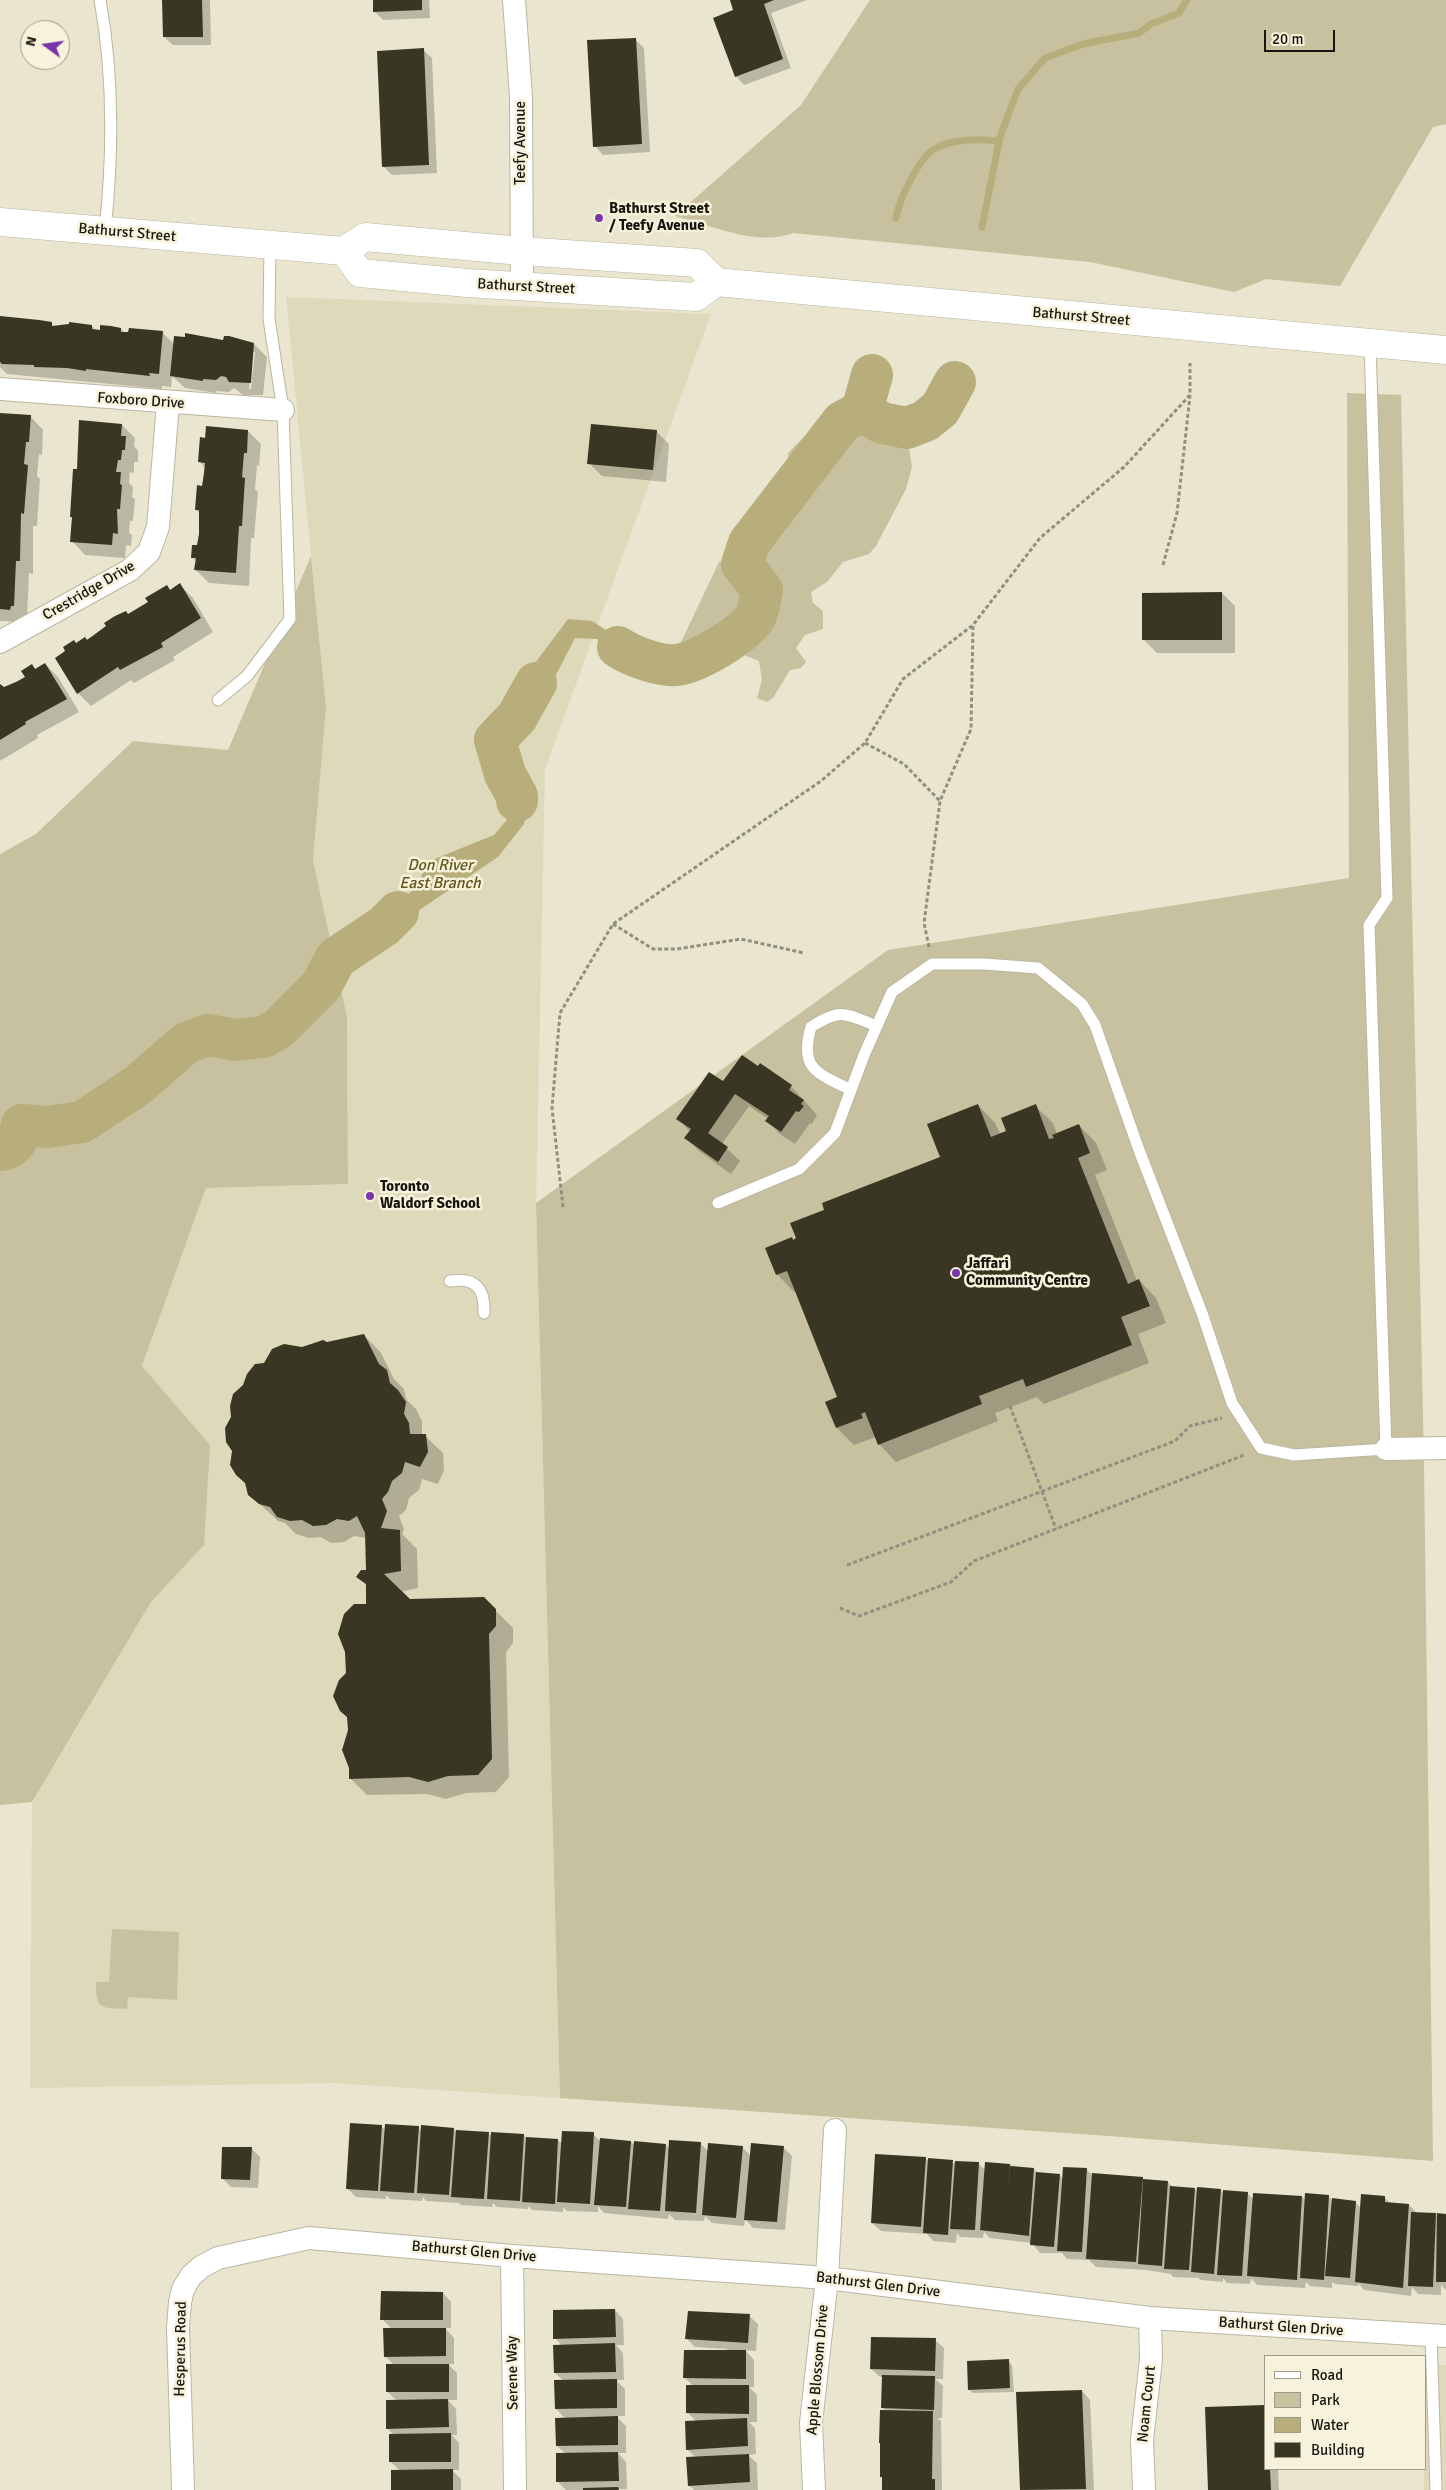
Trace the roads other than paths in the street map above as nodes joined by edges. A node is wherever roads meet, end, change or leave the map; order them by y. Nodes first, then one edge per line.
1 (100, 0) edge
2 (514, 0) edge
3 (0, 222) edge
4 (105, 231) junction
5 (270, 245) junction
6 (521, 251) junction
7 (344, 252) junction
8 (716, 282) junction
9 (522, 287) junction
10 (1370, 344) junction
11 (1446, 350) edge
12 (0, 389) edge
13 (168, 403) junction
14 (283, 410) junction
15 (0, 642) edge
16 (218, 700) dead end
17 (877, 1026) junction
18 (852, 1090) junction
19 (718, 1203) dead end
20 (450, 1281) dead end
21 (484, 1313) dead end
22 (1446, 1448) edge
23 (1386, 1449) junction
24 (835, 2130) dead end
25 (309, 2238) joint
26 (512, 2256) junction
27 (827, 2278) junction
28 (1150, 2318) junction
29 (1438, 2336) edge
30 (183, 2490) edge
31 (515, 2490) edge
32 (814, 2490) edge
33 (1144, 2490) edge
34 (1436, 2490) edge

1 - 4 lane
2 - 6 street, Teefy Avenue
3 - 4 main road, Bathurst Street
4 - 5 main road, Bathurst Street
5 - 7 main road, Bathurst Street
5 - 14 lane
6 - 7 main road
6 - 8 main road
6 - 9 street, Teefy Avenue
7 - 9 main road, Bathurst Street
8 - 9 main road, Bathurst Street
8 - 10 main road, Bathurst Street
10 - 11 main road, Bathurst Street
10 - 23 lane
12 - 13 street, Foxboro Drive
13 - 14 street, Foxboro Drive
13 - 15 street, Crestridge Drive
14 - 16 lane
17 - 18 lane
17 - 18 lane
17 - 23 lane
18 - 19 lane
20 - 21 lane
22 - 23 street
24 - 27 street, Apple Blossom Drive
25 - 26 street, Bathurst Glen Drive
25 - 30 street, Hesperus Road
26 - 27 street, Bathurst Glen Drive
26 - 31 street, Serene Way
27 - 28 street, Bathurst Glen Drive
27 - 32 street, Apple Blossom Drive
28 - 29 street, Bathurst Glen Drive
28 - 33 street, Noam Court
29 - 34 lane

